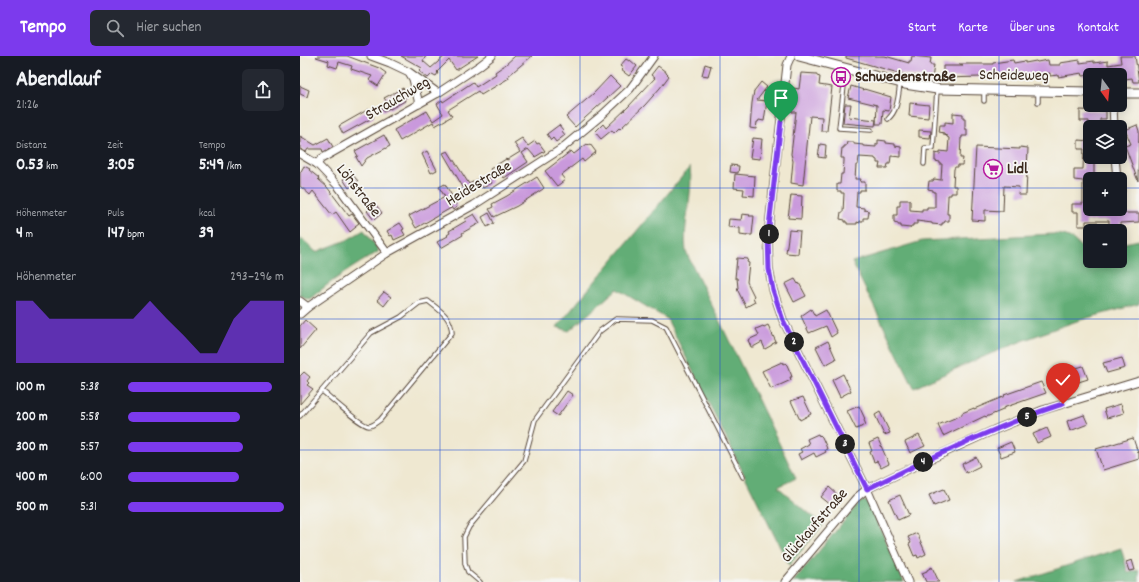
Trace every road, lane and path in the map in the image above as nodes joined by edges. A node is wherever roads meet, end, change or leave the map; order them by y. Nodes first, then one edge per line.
1 (371, 56) edge
2 (492, 56) edge
3 (654, 56) edge
4 (791, 56) edge
5 (799, 56) edge
6 (846, 69) junction
7 (408, 72) junction
8 (901, 83) junction
9 (937, 89) junction
10 (984, 90) junction
11 (1038, 92) junction
12 (1083, 92) edge
13 (438, 93) junction
14 (1127, 93) edge
15 (1139, 93) edge
16 (984, 102) dead end
17 (1038, 102) dead end
18 (419, 104) junction
19 (888, 119) dead end
20 (871, 130) dead end
21 (300, 154) edge
22 (317, 164) junction
23 (924, 164) dead end
24 (387, 252) junction
25 (300, 301) edge
26 (308, 307) junction
27 (300, 314) edge
28 (1139, 382) edge
29 (322, 391) junction
30 (300, 416) edge
31 (743, 477) dead end
32 (867, 489) junction
33 (480, 582) edge
34 (785, 582) edge
35 (908, 582) edge

1 - 7 street
2 - 13 street, Strauchweg
3 - 24 street, Heidestraße
4 - 32 street
5 - 6 street, Scheideweg
6 - 8 street, Scheideweg
6 - 20 lane
7 - 13 street
7 - 18 street
8 - 9 street, Scheideweg
8 - 19 lane
9 - 10 street, Scheideweg
9 - 23 lane
10 - 11 street, Scheideweg
10 - 16 lane
11 - 12 street, Scheideweg
11 - 17 lane
13 - 18 street, Strauchweg
14 - 15 street
18 - 22 street, Strauchweg
21 - 22 street, Löhstraße
22 - 24 street, Löhstraße
24 - 26 street, Heidestraße
25 - 26 street
26 - 27 street, Heidestraße
28 - 32 street, Glückaufstraße
29 - 29 lane
29 - 30 lane
31 - 33 lane
32 - 34 street, Glückaufstraße
32 - 35 street

